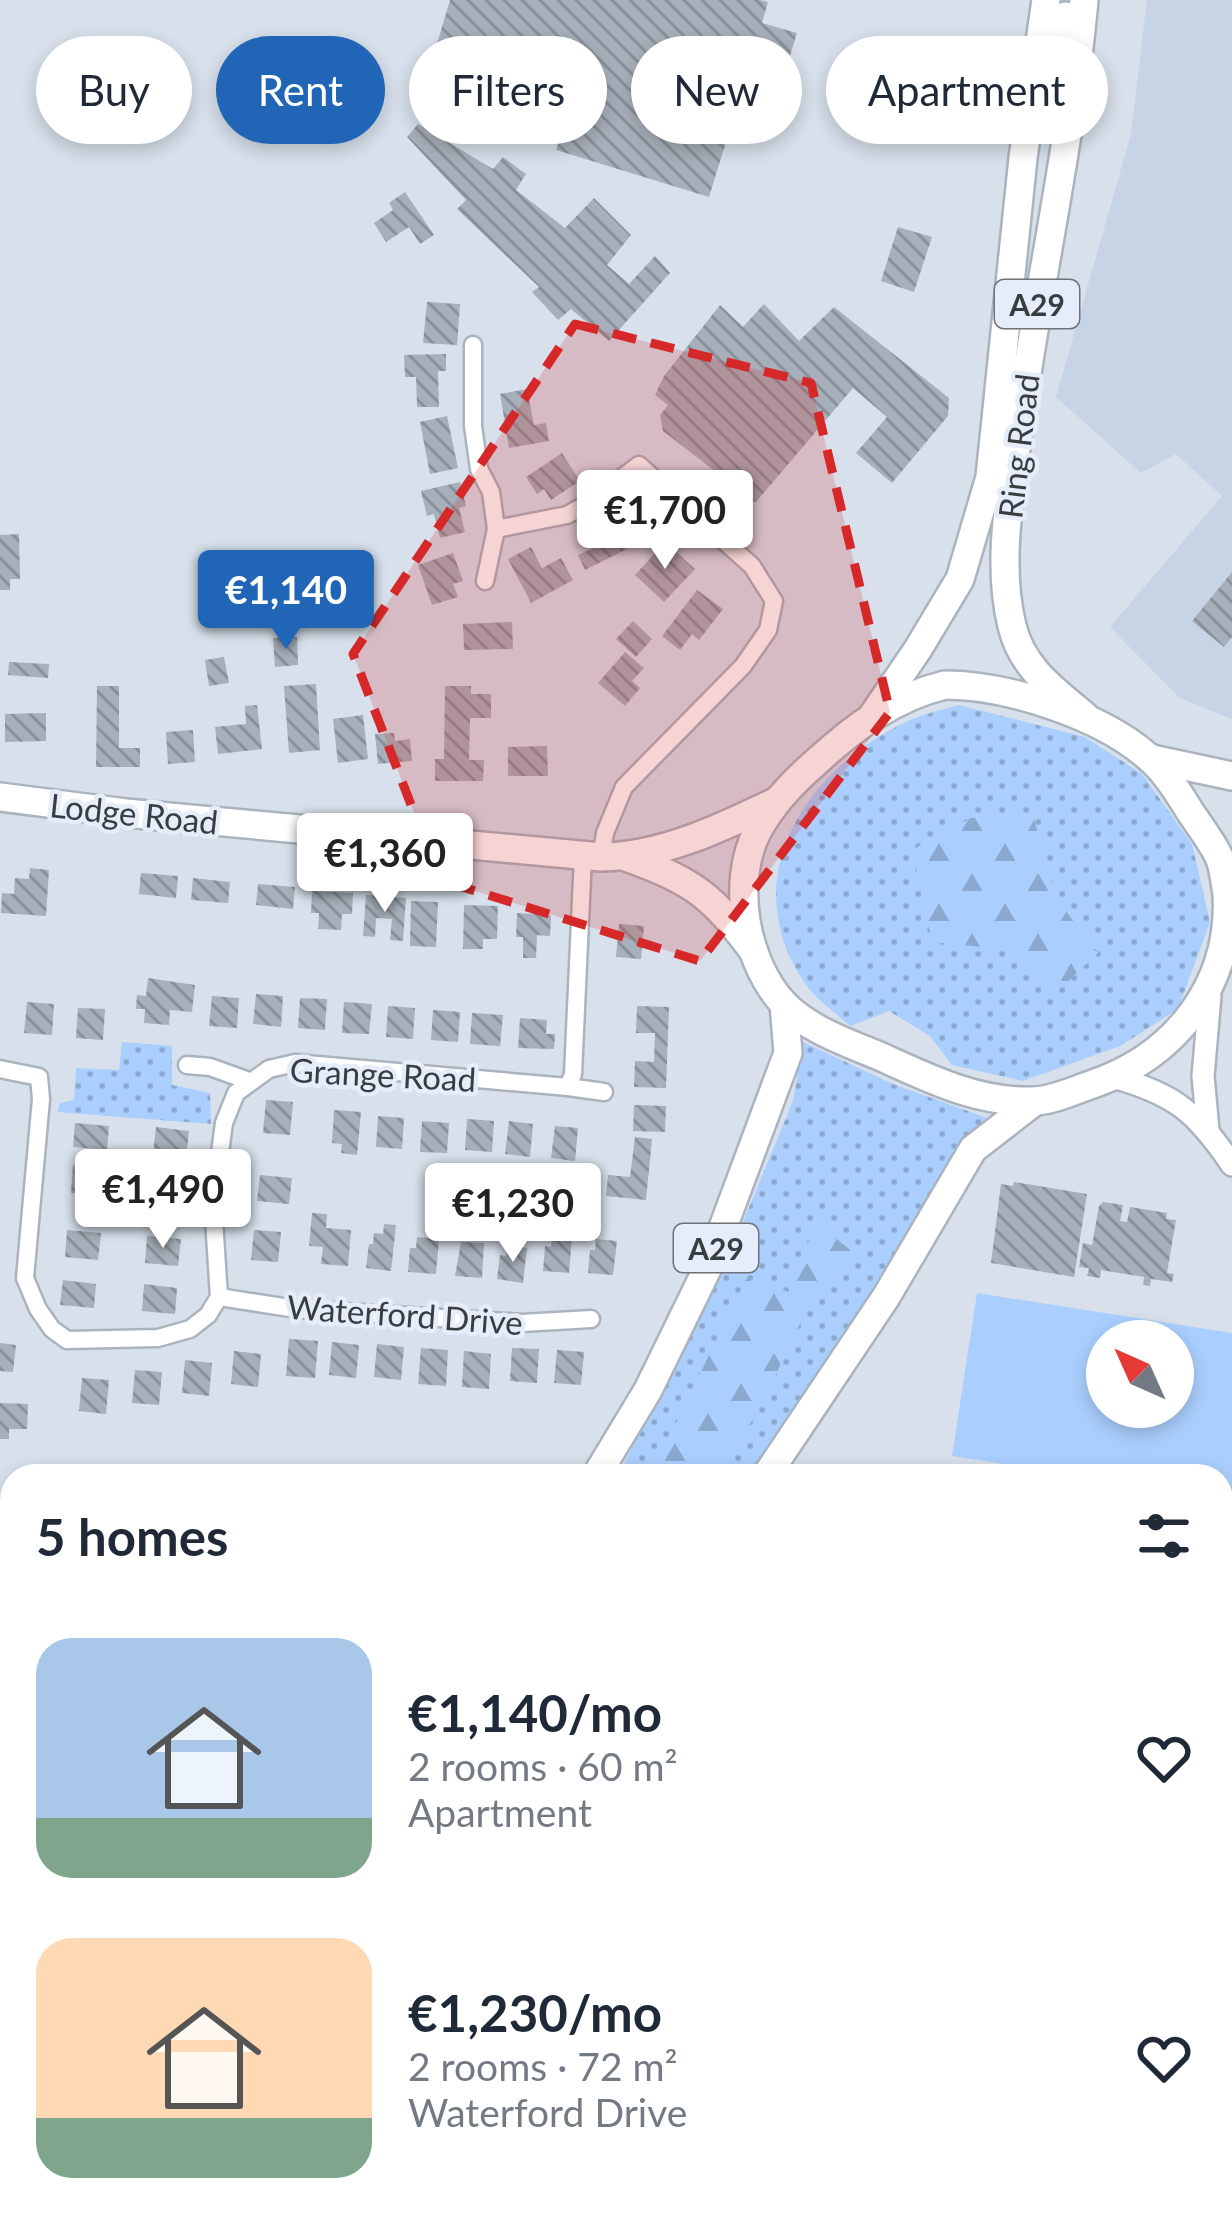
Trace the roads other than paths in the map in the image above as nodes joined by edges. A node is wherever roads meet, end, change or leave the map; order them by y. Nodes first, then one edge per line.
1 (1046, 0) edge
2 (1067, 0) edge
3 (1084, 0) edge
4 (1062, 36) edge
5 (473, 345) dead end
6 (496, 530) junction
7 (485, 581) dead end
8 (871, 718) junction
9 (1090, 721) junction
10 (1152, 759) junction
11 (1232, 776) edge
12 (0, 797) edge
13 (777, 801) junction
14 (603, 857) junction
15 (1232, 920) edge
16 (755, 954) junction
17 (1210, 996) junction
18 (784, 1004) junction
19 (187, 1065) dead end
20 (0, 1069) edge
21 (39, 1077) junction
22 (60, 1077) dead end
23 (1113, 1077) junction
24 (249, 1081) junction
25 (568, 1087) junction
26 (604, 1092) dead end
27 (1035, 1102) junction
28 (1208, 1130) junction
29 (1232, 1165) edge
30 (219, 1298) junction
31 (591, 1319) dead end
32 (603, 1464) edge
33 (774, 1464) edge

1 - 8 main road, Ring Road / A29
2 - 4 main road
3 - 9 main road, Ring Road / A29
5 - 6 street
6 - 7 street
6 - 14 street
8 - 9 main road, A29
8 - 13 main road, A29
9 - 10 main road, A29
10 - 11 main road
10 - 15 main road, A29
12 - 14 main road, Lodge Road
13 - 14 main road, Lodge Road
13 - 16 main road, A29
14 - 16 main road, Lodge Road
14 - 25 street
15 - 17 main road, A29
16 - 18 main road, A29
17 - 23 main road, A29
17 - 28 street
18 - 27 main road, A29
18 - 32 main road, A29
19 - 24 street
20 - 21 street
21 - 22 street
21 - 30 street
23 - 27 main road, A29
23 - 28 street
24 - 25 street, Grange Road
24 - 30 street, Grange Road
25 - 26 street, Grange Road
27 - 33 main road, A29
28 - 29 street
30 - 31 street, Waterford Drive

